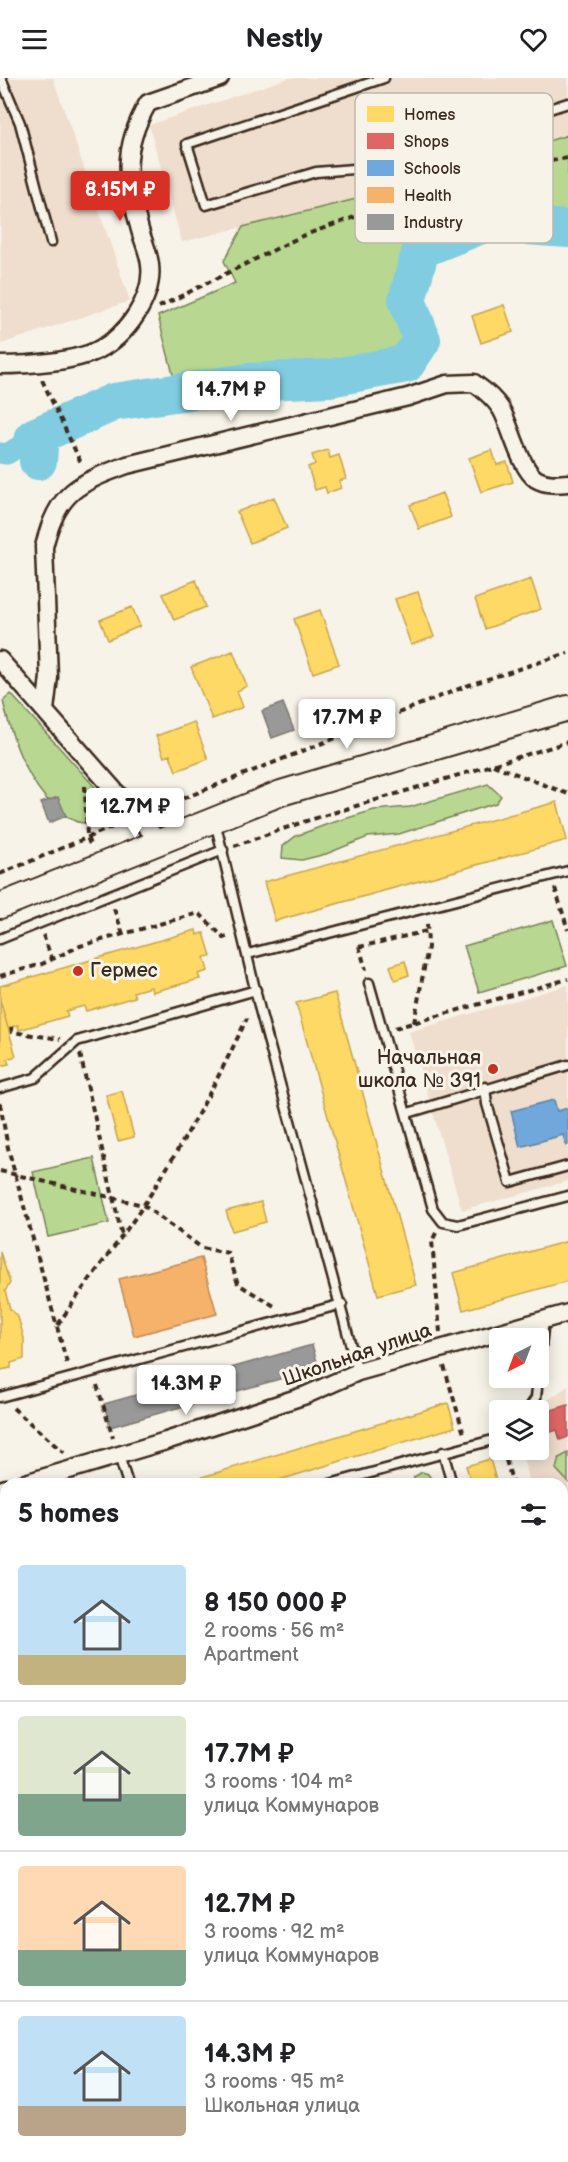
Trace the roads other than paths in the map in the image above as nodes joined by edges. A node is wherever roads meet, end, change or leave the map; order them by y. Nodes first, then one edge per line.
1 (1, 78) edge
2 (220, 78) edge
3 (384, 78) edge
4 (568, 103) edge
5 (553, 108) edge
6 (355, 169) edge
7 (51, 242) dead end
8 (0, 365) edge
9 (568, 483) edge
10 (0, 660) edge
11 (568, 708) edge
12 (45, 710) junction
13 (215, 819) junction
14 (158, 840) junction
15 (223, 850) junction
16 (568, 871) edge
17 (0, 906) edge
18 (0, 939) edge
19 (248, 954) junction
20 (369, 983) road end
21 (256, 990) junction
22 (568, 1065) edge
23 (485, 1087) junction
24 (0, 1088) edge
25 (408, 1113) junction
26 (568, 1166) edge
27 (568, 1196) edge
28 (342, 1304) junction
29 (568, 1313) edge
30 (544, 1320) junction
31 (543, 1328) edge
32 (358, 1372) junction
33 (0, 1397) edge
34 (489, 1441) edge
35 (442, 1452) junction
36 (119, 1456) junction
37 (42, 1478) edge
38 (126, 1478) edge
39 (351, 1478) edge
40 (450, 1478) edge

1 - 7 lane
2 - 8 street
3 - 6 lane
4 - 5 lane
9 - 12 street
10 - 12 street
11 - 13 street
12 - 14 street
13 - 14 street
13 - 15 lane
14 - 17 street
15 - 18 lane
15 - 19 lane
16 - 19 lane
19 - 21 lane
20 - 25 lane
21 - 24 lane
21 - 28 lane
22 - 23 lane
23 - 25 lane
23 - 26 lane
25 - 27 lane
28 - 32 lane
28 - 33 lane
29 - 30 street, Школьная улица
30 - 31 lane
30 - 32 street, Школьная улица
32 - 36 street, Школьная улица
34 - 35 lane
35 - 39 lane
35 - 40 lane
36 - 37 street, Школьная улица
36 - 38 lane

